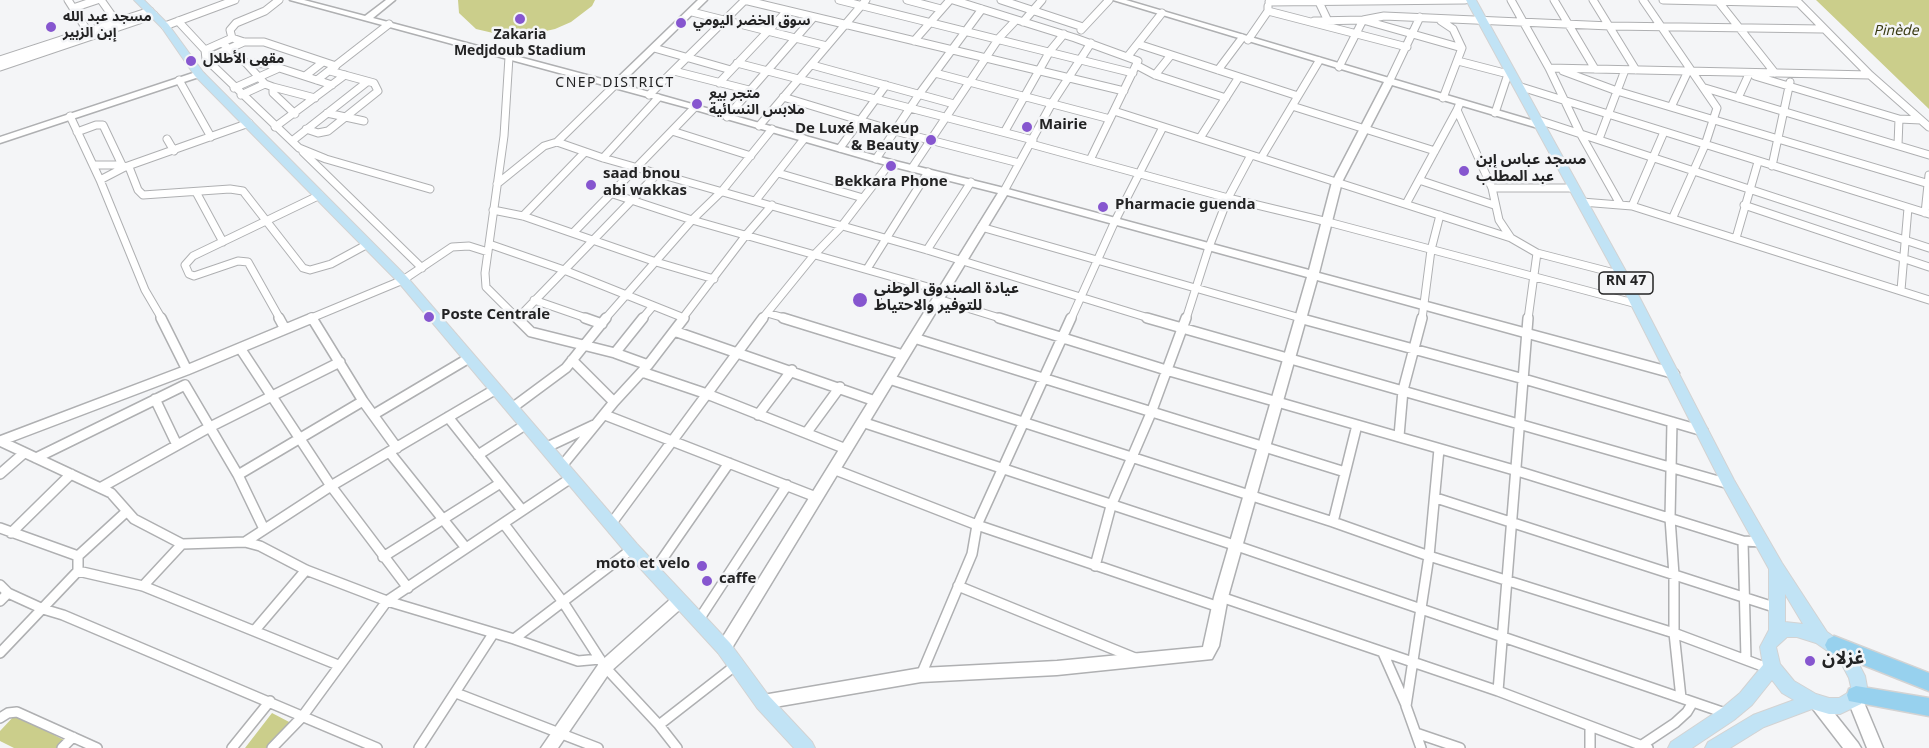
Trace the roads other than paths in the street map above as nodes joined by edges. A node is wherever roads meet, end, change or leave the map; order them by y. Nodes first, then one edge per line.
1 (68, 0) edge
2 (99, 0) edge
3 (139, 0) edge
4 (212, 0) edge
5 (235, 0) edge
6 (279, 0) edge
7 (294, 0) edge
8 (391, 0) edge
9 (703, 0) edge
10 (744, 0) edge
11 (839, 0) edge
12 (907, 0) edge
13 (952, 0) edge
14 (1001, 0) edge
15 (1042, 0) edge
16 (1109, 0) edge
17 (1117, 0) edge
18 (1416, 0) edge
19 (1466, 0) edge
20 (1470, 0) edge
21 (1511, 0) edge
22 (1554, 0) edge
23 (1593, 0) edge
24 (1643, 0) edge
25 (1663, 0) edge
26 (1674, 0) edge
27 (1269, 1) edge
28 (1319, 1) edge
29 (1368, 1) edge
30 (1718, 1) edge
31 (1730, 1) edge
32 (1774, 1) edge
33 (1797, 1) edge
34 (864, 3) edge
35 (218, 7) junction
36 (73, 8) junction
37 (941, 9) junction
38 (982, 9) junction
39 (1034, 10) junction
40 (787, 11) junction
41 (1268, 11) junction
42 (692, 12) junction
43 (152, 13) junction
44 (1162, 13) junction
45 (1422, 17) junction
46 (813, 18) junction
47 (367, 19) junction
48 (1363, 20) junction
49 (1439, 20) junction
50 (725, 21) junction
51 (930, 21) junction
52 (1019, 21) junction
53 (1314, 21) junction
54 (1328, 21) junction
55 (1482, 22) junction
56 (1523, 23) junction
57 (118, 24) junction
58 (172, 24) junction
59 (389, 24) junction
60 (845, 25) junction
61 (1568, 25) junction
62 (1610, 26) junction
63 (1083, 27) junction
64 (1663, 28) junction
65 (1740, 29) junction
66 (1822, 29) junction
67 (965, 30) junction
68 (766, 31) junction
69 (1357, 33) junction
70 (89, 34) junction
71 (1064, 34) junction
72 (1413, 34) junction
73 (232, 38) junction
74 (796, 38) junction
75 (1075, 38) junction
76 (999, 39) junction
77 (1245, 39) junction
78 (914, 41) junction
79 (244, 42) junction
80 (222, 43) junction
81 (1091, 43) junction
82 (1137, 44) junction
83 (827, 46) junction
84 (1407, 47) junction
85 (654, 48) junction
86 (1462, 48) junction
87 (231, 49) junction
88 (205, 50) junction
89 (950, 51) junction
90 (1050, 51) junction
91 (1171, 55) junction
92 (1128, 56) junction
93 (509, 57) junction
94 (689, 57) junction
95 (985, 58) junction
96 (206, 59) junction
97 (1079, 59) junction
98 (1319, 61) junction
99 (1458, 61) junction
100 (323, 62) junction
101 (0, 63) edge
102 (246, 63) junction
103 (737, 63) junction
104 (812, 65) junction
105 (1138, 66) junction
106 (1339, 67) junction
107 (1553, 68) junction
108 (278, 69) junction
109 (333, 69) junction
110 (1595, 69) junction
111 (731, 70) junction
112 (767, 70) junction
113 (1040, 70) junction
114 (1218, 70) junction
115 (1624, 70) junction
116 (1636, 70) junction
117 (674, 71) junction
118 (1691, 71) junction
119 (935, 73) junction
120 (1133, 73) junction
121 (1747, 73) junction
122 (1775, 73) junction
123 (199, 74) junction
124 (1794, 74) junction
125 (345, 75) junction
126 (1155, 75) junction
127 (1870, 75) junction
128 (305, 76) junction
129 (1068, 77) junction
130 (1239, 77) junction
131 (801, 78) junction
132 (1513, 78) junction
133 (178, 80) junction
134 (317, 80) junction
135 (263, 81) junction
136 (367, 82) junction
137 (1389, 82) junction
138 (719, 83) junction
139 (969, 83) junction
140 (332, 85) junction
141 (886, 85) junction
142 (615, 86) junction
143 (1788, 86) junction
144 (273, 87) junction
145 (234, 88) junction
146 (1705, 88) junction
147 (749, 90) junction
148 (1124, 91) junction
149 (1617, 91) junction
150 (920, 93) junction
151 (241, 95) junction
152 (653, 96) junction
153 (1026, 96) junction
154 (1298, 96) junction
155 (783, 97) junction
156 (315, 98) junction
157 (1226, 98) junction
158 (1443, 98) junction
159 (1738, 98) junction
160 (878, 99) junction
161 (1564, 100) junction
162 (1052, 103) junction
163 (954, 104) junction
164 (1672, 105) junction
165 (1292, 106) junction
166 (1458, 106) junction
167 (695, 107) junction
168 (911, 107) junction
169 (1114, 111) junction
170 (1783, 111) junction
171 (327, 113) junction
172 (1495, 113) junction
173 (295, 114) junction
174 (1608, 114) junction
175 (70, 116) junction
176 (346, 117) junction
177 (727, 117) junction
178 (946, 117) junction
179 (1110, 119) junction
180 (1715, 119) junction
181 (1899, 119) junction
182 (1921, 120) junction
183 (364, 121) dead end
184 (860, 121) junction
185 (1537, 122) junction
186 (249, 123) junction
187 (275, 126) junction
188 (759, 126) junction
189 (1163, 127) junction
190 (1929, 127) edge
191 (306, 129) junction
192 (772, 129) junction
193 (1364, 129) junction
194 (672, 131) junction
195 (895, 131) junction
196 (1005, 131) junction
197 (77, 132) junction
198 (1664, 132) junction
199 (1580, 133) junction
200 (211, 137) junction
201 (1200, 138) junction
202 (1777, 138) junction
203 (167, 139) dead end
204 (804, 139) junction
205 (1599, 139) junction
206 (0, 140) edge
207 (292, 141) junction
208 (932, 141) junction
209 (557, 142) junction
210 (1032, 142) junction
211 (1705, 145) junction
212 (1898, 145) junction
213 (299, 148) junction
214 (840, 148) junction
215 (174, 151) junction
216 (585, 152) junction
217 (1435, 152) junction
218 (1929, 154) edge
219 (1251, 155) junction
220 (751, 156) junction
221 (603, 158) junction
222 (1261, 158) junction
223 (1654, 158) junction
224 (876, 159) junction
225 (1090, 160) junction
226 (1758, 162) junction
227 (890, 163) junction
228 (1019, 163) junction
229 (93, 165) junction
230 (126, 166) junction
231 (638, 166) junction
232 (1773, 166) junction
233 (912, 168) junction
234 (1694, 171) junction
235 (928, 172) junction
236 (658, 173) junction
237 (778, 173) junction
238 (1140, 174) junction
239 (1929, 175) edge
240 (100, 180) junction
241 (1419, 180) junction
242 (971, 182) junction
243 (1337, 182) junction
244 (497, 184) junction
245 (1929, 184) edge
246 (1492, 188) junction
247 (430, 189) dead end
248 (1574, 189) junction
249 (1748, 189) junction
250 (722, 191) junction
251 (1004, 191) junction
252 (196, 192) junction
253 (613, 194) junction
254 (320, 195) junction
255 (863, 198) junction
256 (1228, 198) junction
257 (633, 200) junction
258 (756, 200) junction
259 (1582, 202) junction
260 (1406, 204) junction
261 (1620, 204) junction
262 (1494, 205) junction
263 (1744, 205) junction
264 (772, 206) junction
265 (1632, 206) junction
266 (1908, 208) junction
267 (493, 210) junction
268 (1927, 214) edge
269 (1440, 215) junction
270 (523, 216) junction
271 (1672, 217) junction
272 (692, 220) junction
273 (1115, 221) junction
274 (267, 222) junction
275 (1328, 222) junction
276 (841, 227) junction
277 (981, 227) junction
278 (573, 233) junction
279 (746, 235) junction
280 (1511, 238) junction
281 (1736, 238) junction
282 (886, 239) junction
283 (592, 241) junction
284 (1904, 241) junction
285 (223, 242) junction
286 (366, 245) junction
287 (1209, 247) junction
288 (488, 248) junction
289 (1929, 249) edge
290 (927, 250) junction
291 (1431, 250) junction
292 (1537, 253) junction
293 (814, 255) junction
294 (1904, 258) junction
295 (1097, 261) junction
296 (656, 262) junction
297 (960, 262) junction
298 (1929, 267) edge
299 (422, 268) junction
300 (867, 269) junction
301 (564, 270) junction
302 (1622, 275) junction
303 (1313, 276) junction
304 (1535, 277) junction
305 (714, 279) junction
306 (403, 280) junction
307 (1196, 290) junction
308 (1901, 290) junction
309 (627, 294) junction
310 (940, 295) junction
311 (1081, 299) junction
312 (534, 300) junction
313 (1929, 300) edge
314 (1637, 304) junction
315 (653, 306) junction
316 (1424, 307) junction
317 (767, 313) junction
318 (311, 317) junction
319 (1299, 317) junction
320 (518, 318) junction
321 (684, 318) junction
322 (602, 324) junction
323 (1183, 328) junction
324 (285, 329) junction
325 (674, 330) junction
326 (1526, 334) junction
327 (1063, 337) junction
328 (914, 338) junction
329 (582, 346) junction
330 (240, 348) junction
331 (1414, 351) junction
332 (615, 353) junction
333 (738, 353) junction
334 (903, 355) junction
335 (469, 358) junction
336 (1288, 358) junction
337 (572, 360) junction
338 (340, 362) junction
339 (645, 369) junction
340 (792, 370) junction
341 (1166, 370) junction
342 (182, 372) junction
343 (1673, 373) junction
344 (889, 379) junction
345 (1044, 379) junction
346 (1524, 379) junction
347 (185, 385) junction
348 (840, 387) junction
349 (496, 389) junction
350 (1403, 390) junction
351 (707, 394) junction
352 (273, 395) junction
353 (154, 399) junction
354 (363, 401) junction
355 (875, 401) junction
356 (1277, 401) junction
357 (614, 402) junction
358 (512, 408) junction
359 (1151, 413) junction
360 (374, 415) junction
361 (605, 415) junction
362 (758, 415) junction
363 (448, 417) junction
364 (862, 422) junction
365 (1022, 422) junction
366 (1672, 422) junction
367 (597, 423) junction
368 (525, 425) junction
369 (1357, 425) junction
370 (1520, 425) junction
371 (208, 428) junction
372 (1704, 431) junction
373 (807, 432) junction
374 (1399, 436) junction
375 (299, 438) junction
376 (675, 440) junction
377 (177, 445) junction
378 (546, 448) junction
379 (1265, 448) junction
380 (846, 449) junction
381 (1440, 449) junction
382 (394, 451) junction
383 (24, 453) junction
384 (478, 455) junction
385 (1133, 457) junction
386 (36, 458) junction
387 (729, 463) junction
388 (561, 467) junction
389 (1671, 468) junction
390 (1001, 469) junction
391 (833, 470) junction
392 (1514, 470) junction
393 (1345, 472) junction
394 (0, 474) edge
395 (71, 474) junction
396 (238, 475) junction
397 (572, 478) junction
398 (499, 484) junction
399 (1728, 484) junction
400 (787, 485) junction
401 (331, 486) junction
402 (100, 488) junction
403 (1250, 495) junction
404 (816, 497) junction
405 (1436, 498) junction
406 (1111, 506) junction
407 (522, 510) junction
408 (126, 512) junction
409 (1670, 518) junction
410 (442, 520) junction
411 (1333, 522) junction
412 (1513, 522) junction
413 (611, 524) junction
414 (504, 525) junction
415 (977, 525) junction
416 (3, 530) edge
417 (264, 530) junction
418 (1743, 541) junction
419 (245, 542) junction
420 (1763, 542) junction
421 (182, 544) junction
422 (1237, 546) junction
423 (465, 548) junction
424 (632, 549) junction
425 (78, 556) junction
426 (1429, 556) junction
427 (382, 557) junction
428 (1095, 566) junction
429 (1777, 568) junction
430 (306, 570) junction
431 (78, 571) junction
432 (654, 571) junction
433 (1674, 575) junction
434 (1507, 580) junction
435 (0, 585) edge
436 (143, 586) junction
437 (958, 586) junction
438 (408, 588) junction
439 (8, 593) junction
440 (1744, 597) junction
441 (0, 601) edge
442 (679, 601) junction
443 (387, 602) junction
444 (563, 602) junction
445 (1220, 602) junction
446 (1777, 608) junction
447 (43, 609) junction
448 (1422, 609) junction
449 (698, 621) junction
450 (255, 630) junction
451 (1674, 633) junction
452 (1777, 633) junction
453 (493, 634) junction
454 (1504, 636) junction
455 (514, 639) junction
456 (1828, 641) junction
457 (724, 648) junction
458 (0, 653) edge
459 (1383, 653) junction
460 (1746, 659) junction
461 (1142, 660) junction
462 (602, 663) junction
463 (1413, 664) junction
464 (338, 665) junction
465 (736, 665) junction
466 (1771, 668) junction
467 (921, 675) junction
468 (1929, 682) edge
469 (1498, 691) junction
470 (456, 693) junction
471 (1856, 697) junction
472 (1681, 698) junction
473 (270, 701) junction
474 (764, 702) junction
475 (1693, 702) junction
476 (1815, 703) junction
477 (1406, 706) junction
478 (1929, 707) edge
479 (1728, 714) junction
480 (302, 717) junction
481 (0, 718) edge
482 (659, 725) junction
483 (1590, 727) junction
484 (559, 732) junction
485 (1416, 733) junction
486 (73, 737) junction
487 (793, 740) edge
488 (1642, 747) edge
489 (62, 748) edge
490 (97, 748) edge
491 (232, 748) edge
492 (272, 748) edge
493 (377, 748) edge
494 (419, 748) edge
495 (549, 748) edge
496 (598, 748) edge
497 (676, 748) edge
498 (806, 748) edge
499 (1421, 748) edge
500 (1460, 748) edge
501 (1590, 748) edge
502 (1677, 748) edge
503 (1714, 748) edge
504 (1853, 748) edge
505 (1875, 748) edge

1 - 36 street
2 - 36 street
2 - 57 street
3 - 43 main road
4 - 35 street
5 - 35 street
6 - 73 street
7 - 47 main road
8 - 47 main road
9 - 42 main road
10 - 40 street
10 - 50 street
11 - 34 street
12 - 37 street
13 - 37 street
13 - 38 street
14 - 39 street
15 - 39 street
16 - 63 street
17 - 44 main road
18 - 19 street
18 - 29 street
18 - 45 street
20 - 55 main road, RN 47
21 - 56 street
22 - 61 street
23 - 62 street
24 - 64 street
25 - 26 street
26 - 30 street
27 - 28 street
27 - 41 street
28 - 29 street
28 - 54 street
30 - 31 street
30 - 65 street
31 - 32 street
32 - 33 street
33 - 66 street
34 - 51 street
34 - 60 street
35 - 58 street
36 - 70 street
37 - 51 street
38 - 52 street
38 - 67 street
39 - 52 street
39 - 63 street
40 - 46 street
40 - 68 street
41 - 53 street
41 - 77 street
42 - 50 street
42 - 85 main road
43 - 57 street
43 - 58 main road
44 - 77 main road
44 - 82 street
45 - 48 street
45 - 49 street
45 - 72 street
46 - 60 street
46 - 74 street
47 - 59 main road
48 - 54 street
48 - 69 street
48 - 72 street
49 - 55 street
49 - 86 street
50 - 68 street
50 - 94 street
51 - 67 street
51 - 78 street
52 - 71 street
52 - 76 street
53 - 54 street
53 - 69 street
55 - 56 street
55 - 132 main road, RN 47
56 - 61 street
56 - 107 street
57 - 70 street
58 - 88 street
58 - 123 main road
59 - 93 main road
59 - 109 street
60 - 78 street
60 - 83 street
61 - 62 street
61 - 110 street
62 - 64 street
62 - 116 street
63 - 75 street
64 - 65 street
64 - 118 street
65 - 66 street
65 - 122 street
66 - 127 street
67 - 76 street
67 - 89 street
68 - 74 street
68 - 103 street
69 - 84 street
69 - 106 street
70 - 101 street
71 - 75 street
71 - 90 street
72 - 84 street
72 - 86 street
73 - 79 street
73 - 80 street
74 - 83 street
74 - 112 street
75 - 81 street
76 - 90 street
76 - 95 street
77 - 98 main road
77 - 114 street
78 - 89 street
79 - 87 street
79 - 100 street
80 - 87 street
80 - 88 street
81 - 92 street
81 - 97 street
82 - 91 street
82 - 92 street
83 - 104 street
84 - 137 street
85 - 94 street
85 - 142 main road
86 - 99 street
87 - 96 street
87 - 102 street
88 - 96 street
89 - 95 street
89 - 119 street
90 - 97 street
90 - 113 street
91 - 114 street
91 - 126 street
92 - 105 street
93 - 142 main road
93 - 244 street
94 - 111 street
94 - 117 street
95 - 113 street
95 - 139 street
96 - 145 street
97 - 120 street
97 - 129 street
98 - 106 main road
98 - 154 street
99 - 132 street
99 - 158 street
100 - 109 street
100 - 128 street
102 - 108 street
102 - 135 street
103 - 111 street
103 - 112 street
104 - 131 street
104 - 141 street
105 - 120 street
105 - 126 street
106 - 137 main road
107 - 110 street
107 - 149 street
107 - 161 street
108 - 128 street
108 - 135 street
109 - 125 street
109 - 134 street
110 - 115 street
111 - 138 street
112 - 131 street
112 - 147 street
113 - 129 street
113 - 153 street
114 - 130 street
115 - 116 street
115 - 149 street
116 - 118 street
117 - 138 street
117 - 152 street
118 - 121 street
118 - 146 street
118 - 164 street
119 - 139 street
119 - 150 street
120 - 148 street
121 - 122 street
121 - 143 street
121 - 159 street
122 - 124 street
123 - 133 main road
123 - 186 main road
124 - 127 street
124 - 143 street
125 - 136 street
125 - 140 street
126 - 157 street
127 - 182 street
128 - 134 street
129 - 148 street
129 - 162 street
130 - 154 street
130 - 157 street
131 - 155 street
131 - 160 street
132 - 161 street
132 - 172 street
132 - 185 main road, RN 47
133 - 175 main road
133 - 200 street
134 - 140 street
135 - 144 street
135 - 145 street
135 - 151 street
136 - 171 street
136 - 176 street
137 - 158 main road
137 - 193 main road
138 - 147 street
139 - 153 street
139 - 163 street
140 - 156 street
141 - 150 street
141 - 160 street
142 - 152 main road
142 - 209 street
143 - 170 street
143 - 181 street
144 - 156 street
144 - 173 street
145 - 151 street
146 - 159 street
146 - 180 street
147 - 177 street
148 - 169 street
149 - 164 street
149 - 174 street
150 - 163 street
150 - 168 street
151 - 187 street
152 - 167 main road
152 - 221 street
153 - 162 street
153 - 196 street
154 - 165 street
155 - 184 street
155 - 188 street
156 - 173 street
157 - 201 street
158 - 166 main road
159 - 170 street
160 - 168 street
160 - 184 street
161 - 174 street
161 - 199 street
162 - 179 street
162 - 210 street
163 - 178 street
164 - 180 street
165 - 193 street
165 - 222 street
166 - 172 main road
166 - 217 street
166 - 246 street
167 - 177 main road
167 - 194 street
168 - 178 street
168 - 195 street
169 - 179 street
169 - 189 street
170 - 202 street
170 - 212 street
171 - 176 street
171 - 191 street
172 - 185 main road
173 - 187 street
174 - 198 street
174 - 205 street
175 - 197 street
175 - 206 main road
176 - 183 street
176 - 191 street
177 - 188 main road
178 - 196 street
178 - 208 street
179 - 225 street
180 - 202 street
180 - 211 street
181 - 182 street
181 - 212 street
182 - 190 street
184 - 195 street
184 - 214 street
185 - 199 street
185 - 248 main road, RN 47
186 - 200 street
186 - 254 main road
187 - 207 street
188 - 192 main road
189 - 201 street
189 - 238 street
191 - 207 street
192 - 204 main road
192 - 220 street
193 - 217 street
193 - 243 main road
194 - 220 street
194 - 231 street
195 - 208 street
195 - 224 street
196 - 210 street
197 - 229 street
197 - 230 street
198 - 211 street
198 - 223 street
199 - 205 street
199 - 261 street
200 - 215 street
201 - 219 street
202 - 232 street
202 - 245 street
203 - 215 street
204 - 214 main road
204 - 237 street
205 - 223 street
207 - 213 street
208 - 228 street
208 - 233 street
209 - 216 street
209 - 244 street
210 - 225 street
210 - 228 street
211 - 226 street
211 - 234 street
212 - 218 street
213 - 247 street
213 - 299 street
214 - 224 main road
215 - 230 street
216 - 221 street
216 - 270 street
217 - 241 street
219 - 222 street
219 - 256 street
220 - 250 street
221 - 231 street
222 - 243 street
223 - 234 street
223 - 265 street
224 - 227 main road
225 - 238 street
226 - 232 street
226 - 249 street
227 - 233 main road
227 - 255 street
228 - 251 street
229 - 230 street
229 - 240 street
230 - 240 street
230 - 252 street
231 - 236 street
231 - 253 street
232 - 266 street
233 - 235 main road
234 - 249 street
234 - 271 street
235 - 242 main road
235 - 282 street
236 - 250 street
236 - 257 street
237 - 255 street
237 - 258 street
238 - 256 street
238 - 273 street
239 - 245 street
240 - 342 street
241 - 260 street
241 - 262 street
242 - 251 main road
242 - 290 street
243 - 260 street
243 - 275 main road
244 - 267 street
245 - 268 street
246 - 248 street
246 - 262 street
248 - 259 main road, RN 47
249 - 263 street
249 - 284 street
250 - 258 street
250 - 272 street
251 - 273 main road
251 - 277 main road
252 - 274 street
252 - 285 street
253 - 257 street
253 - 278 street
254 - 274 street
254 - 286 main road
255 - 276 street
256 - 275 street
256 - 287 street
257 - 272 street
257 - 283 street
258 - 264 street
259 - 261 street
259 - 302 main road, RN 47
260 - 269 street
261 - 265 street
262 - 280 street
263 - 281 street
263 - 294 street
264 - 276 street
264 - 279 street
265 - 271 street
266 - 268 street
266 - 284 street
267 - 270 street
267 - 288 street
269 - 280 street
269 - 291 street
270 - 278 street
271 - 281 street
272 - 279 street
272 - 296 street
273 - 287 main road
273 - 295 street
274 - 285 street
274 - 286 street
275 - 291 street
275 - 303 main road
276 - 282 street
276 - 293 street
277 - 295 street
277 - 297 main road
278 - 283 street
279 - 293 street
279 - 305 street
280 - 292 street
281 - 308 street
282 - 290 street
282 - 300 street
283 - 296 street
283 - 301 street
284 - 289 street
284 - 294 street
285 - 324 street
286 - 306 main road
287 - 303 main road
287 - 307 street
288 - 299 street
288 - 301 street
288 - 320 street
290 - 297 street
291 - 304 street
291 - 316 street
292 - 302 street
292 - 304 street
293 - 300 street
293 - 317 street
294 - 298 street
294 - 308 street
295 - 307 street
295 - 311 street
296 - 305 street
296 - 309 street
297 - 310 main road
297 - 311 street
299 - 306 street
300 - 310 street
301 - 309 street
301 - 312 street
302 - 314 main road, RN 47
303 - 316 main road
303 - 319 main road
304 - 314 street
304 - 326 street
305 - 321 street
306 - 318 street
306 - 335 main road
307 - 319 street
307 - 323 street
308 - 313 street
309 - 315 street
309 - 322 street
310 - 327 street
310 - 328 main road
311 - 323 street
311 - 327 street
312 - 320 street
312 - 322 street
314 - 343 main road, RN 47
315 - 321 street
315 - 332 street
316 - 326 main road
316 - 331 street
317 - 333 street
317 - 334 street
318 - 324 street
318 - 338 street
319 - 331 street
319 - 336 main road
320 - 329 street
321 - 325 street
322 - 329 street
323 - 336 street
323 - 341 street
324 - 330 street
325 - 333 street
325 - 339 street
326 - 343 main road
326 - 346 street
327 - 341 street
327 - 345 street
328 - 334 main road
328 - 345 street
329 - 332 street
329 - 337 street
330 - 342 street
330 - 352 street
331 - 346 street
331 - 350 street
332 - 339 street
333 - 340 street
333 - 351 street
334 - 344 main road
335 - 349 main road
335 - 360 street
336 - 350 street
336 - 356 main road
337 - 357 street
337 - 358 street
338 - 352 street
338 - 354 street
339 - 351 street
339 - 357 street
340 - 348 street
340 - 362 street
341 - 356 street
341 - 359 street
342 - 347 street
342 - 383 street
343 - 372 main road, RN 47
344 - 355 main road
344 - 365 street
345 - 359 street
345 - 365 street
346 - 366 street
346 - 370 street
347 - 353 street
347 - 371 street
348 - 355 street
348 - 373 street
349 - 358 main road
349 - 363 street
350 - 370 street
350 - 374 street
351 - 362 street
351 - 376 street
352 - 371 street
352 - 375 street
353 - 377 street
353 - 386 street
354 - 360 street
354 - 375 street
355 - 364 main road
356 - 369 street
356 - 379 main road
357 - 361 street
358 - 368 main road
359 - 379 street
359 - 385 street
360 - 382 street
361 - 367 street
361 - 376 street
362 - 373 street
363 - 382 street
363 - 384 street
364 - 380 main road
364 - 390 street
365 - 385 street
365 - 390 street
366 - 372 street
366 - 389 street
367 - 378 street
367 - 388 street
368 - 378 main road
368 - 384 street
369 - 374 street
369 - 393 street
370 - 389 street
370 - 392 street
371 - 377 street
371 - 396 street
372 - 399 main road, RN 47
373 - 380 street
374 - 381 street
375 - 396 street
375 - 401 street
376 - 387 street
376 - 413 street
377 - 402 street
378 - 388 main road
379 - 393 street
379 - 403 main road
380 - 391 main road
381 - 392 street
381 - 405 street
382 - 401 street
382 - 410 street
383 - 386 street
383 - 394 street
384 - 398 street
385 - 403 street
385 - 406 street
386 - 395 street
387 - 400 street
387 - 432 street
388 - 397 main road
389 - 399 street
389 - 409 street
390 - 406 street
390 - 415 street
391 - 404 main road
391 - 415 street
392 - 409 street
392 - 412 street
393 - 411 street
395 - 402 street
395 - 416 street
396 - 417 street
397 - 407 street
397 - 413 main road
398 - 407 street
398 - 410 street
399 - 420 main road, RN 47
400 - 404 street
400 - 449 street
401 - 417 street
401 - 427 street
402 - 408 street
403 - 411 street
403 - 422 main road
404 - 457 main road
405 - 412 street
405 - 426 street
406 - 422 street
406 - 428 street
407 - 414 street
408 - 421 street
408 - 425 street
409 - 418 street
409 - 433 street
410 - 423 street
410 - 427 street
411 - 426 street
412 - 433 street
412 - 434 street
413 - 424 main road
414 - 423 street
414 - 444 street
415 - 428 street
415 - 437 street
416 - 425 street
417 - 419 street
418 - 420 street
418 - 440 street
419 - 421 street
419 - 430 street
420 - 429 main road, RN 47
421 - 436 street
422 - 445 main road
422 - 448 street
423 - 438 street
424 - 432 main road
424 - 444 street
425 - 431 street
426 - 434 street
426 - 448 street
427 - 438 street
428 - 445 street
429 - 446 main road, RN 47
429 - 456 main road, RN 47
430 - 443 street
430 - 450 street
431 - 436 street
431 - 447 street
432 - 442 main road
433 - 440 street
433 - 451 street
434 - 451 street
434 - 454 street
435 - 439 street
436 - 450 street
437 - 461 street
437 - 467 street
438 - 443 street
439 - 441 street
439 - 447 street
440 - 446 street
440 - 460 street
442 - 449 main road
442 - 462 main road
443 - 453 street
443 - 464 street
444 - 455 street
444 - 462 street
445 - 459 street
445 - 461 main road
446 - 452 main road, RN 47
447 - 458 street
447 - 473 street
448 - 454 street
448 - 463 street
449 - 457 main road
450 - 464 street
451 - 460 street
451 - 472 street
452 - 456 main road
452 - 466 main road
453 - 455 street
453 - 470 street
454 - 469 street
454 - 472 street
455 - 462 street
456 - 468 highway
456 - 471 main road
457 - 465 main road
459 - 463 street
459 - 477 street
460 - 466 street
461 - 467 main road
462 - 482 street
462 - 484 main road
463 - 469 street
463 - 477 street
464 - 480 street
465 - 474 main road
465 - 482 street
466 - 476 main road
466 - 479 main road
467 - 474 main road
469 - 483 street
470 - 484 street
470 - 494 street
471 - 476 main road
471 - 478 highway
471 - 505 main road
472 - 475 street
473 - 480 street
473 - 491 street
474 - 487 main road
475 - 479 street
475 - 488 street
476 - 503 main road
476 - 504 main road
477 - 485 street
479 - 502 main road
480 - 492 street
480 - 493 street
481 - 486 street
482 - 497 street
483 - 488 street
483 - 501 street
484 - 495 main road
484 - 496 street
485 - 499 street
485 - 500 street
486 - 489 street
486 - 490 street
487 - 498 main road

